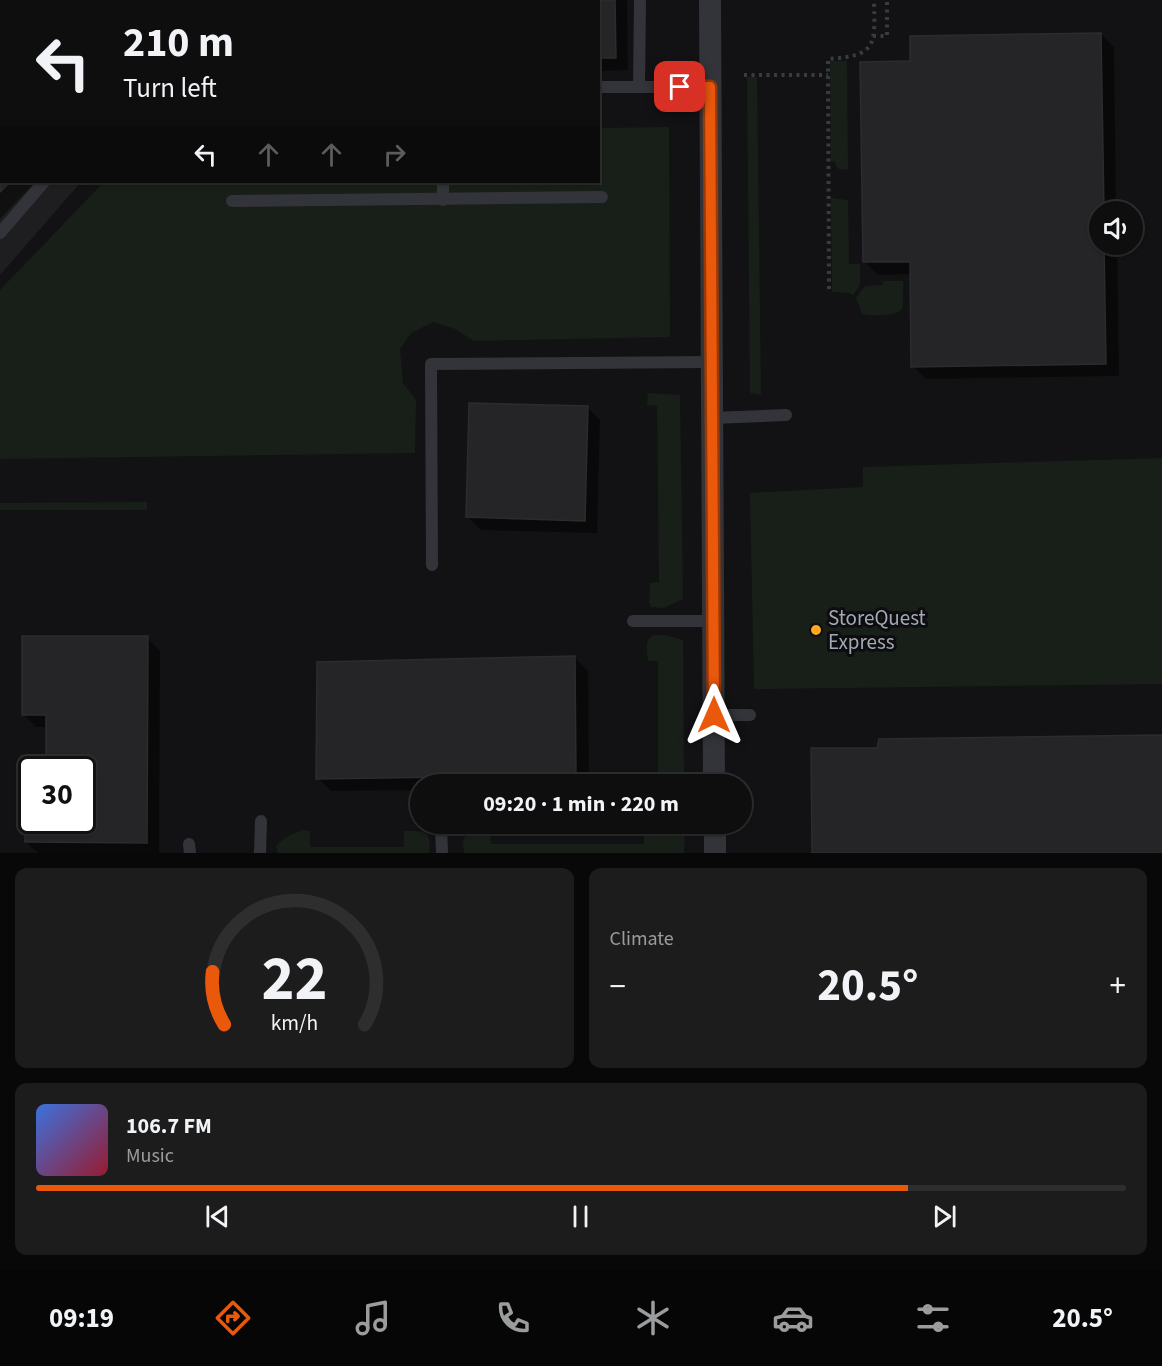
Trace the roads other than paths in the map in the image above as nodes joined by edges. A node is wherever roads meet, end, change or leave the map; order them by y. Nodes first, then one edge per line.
1 (640, 0) edge
2 (710, 0) edge
3 (600, 87) edge
4 (639, 87) junction
5 (710, 87) junction
6 (43, 183) edge
7 (443, 183) edge
8 (602, 197) dead end
9 (443, 200) junction
10 (232, 201) dead end
11 (0, 233) edge
12 (712, 362) junction
13 (786, 415) dead end
14 (712, 418) junction
15 (432, 565) dead end
16 (633, 621) dead end
17 (714, 621) junction
18 (714, 715) junction
19 (750, 715) dead end
20 (714, 774) edge
21 (261, 821) dead end
22 (441, 834) edge
23 (715, 834) edge
24 (260, 853) edge
25 (442, 853) edge
26 (715, 853) edge

1 - 4 lane
2 - 5 street
3 - 4 lane
4 - 5 lane
5 - 12 street
6 - 11 lane
7 - 9 lane
8 - 9 lane
9 - 10 lane
12 - 14 street
12 - 15 lane
13 - 14 lane
14 - 17 street
16 - 17 lane
17 - 18 street
18 - 19 lane
18 - 20 street
21 - 24 lane
22 - 25 lane
23 - 26 street

